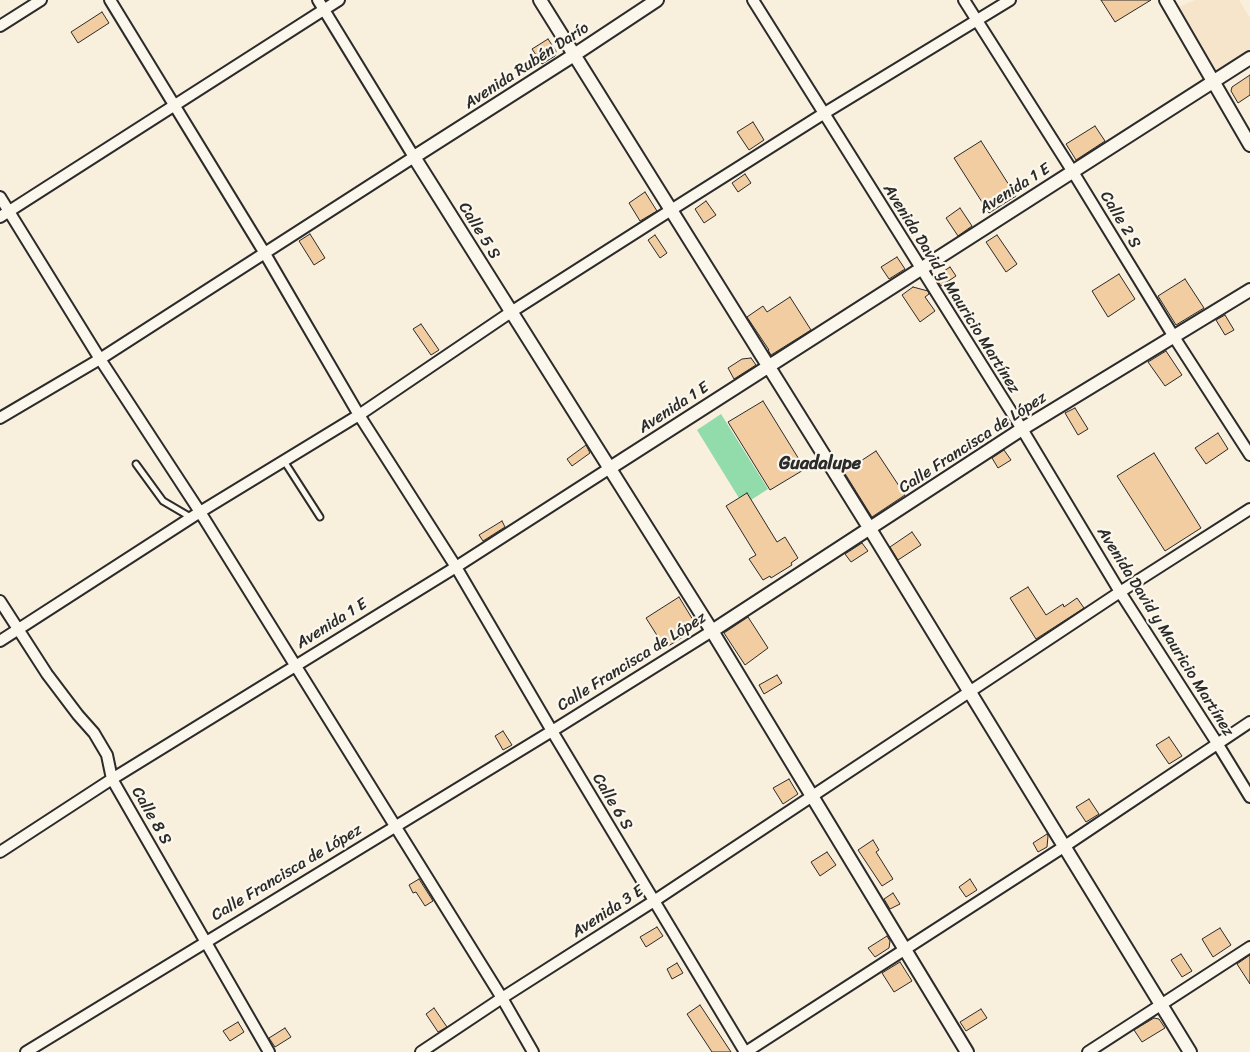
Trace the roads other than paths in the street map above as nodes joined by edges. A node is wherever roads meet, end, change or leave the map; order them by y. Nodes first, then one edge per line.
1 (42, 0) edge
2 (110, 0) edge
3 (318, 0) edge
4 (339, 0) edge
5 (540, 0) edge
6 (657, 0) edge
7 (753, 0) edge
8 (964, 0) edge
9 (1010, 0) edge
10 (1166, 0) edge
11 (324, 9) junction
12 (976, 21) junction
13 (0, 26) edge
14 (574, 55) junction
15 (1250, 58) edge
16 (1213, 80) junction
17 (174, 105) junction
18 (823, 114) junction
19 (1250, 145) edge
20 (414, 157) junction
21 (1073, 172) junction
22 (0, 197) edge
23 (671, 210) junction
24 (4, 214) edge
25 (264, 252) junction
26 (921, 268) junction
27 (1250, 290) edge
28 (512, 312) junction
29 (1174, 337) junction
30 (100, 359) junction
31 (769, 366) junction
32 (358, 414) junction
33 (0, 418) edge
34 (1022, 428) junction
35 (1250, 455) edge
36 (284, 460) junction
37 (136, 464) dead end
38 (610, 468) junction
39 (1250, 509) edge
40 (196, 515) junction
41 (320, 517) dead end
42 (870, 529) junction
43 (456, 567) junction
44 (1120, 592) junction
45 (0, 601) edge
46 (18, 630) junction
47 (712, 631) junction
48 (0, 641) edge
49 (295, 666) junction
50 (970, 692) junction
51 (1250, 722) edge
52 (552, 731) junction
53 (1217, 743) junction
54 (112, 779) junction
55 (811, 796) junction
56 (1250, 797) edge
57 (395, 826) junction
58 (1065, 846) junction
59 (0, 852) edge
60 (654, 901) junction
61 (206, 942) junction
62 (1250, 947) edge
63 (904, 950) junction
64 (502, 998) junction
65 (1161, 1005) junction
66 (26, 1052) edge
67 (270, 1052) edge
68 (421, 1052) edge
69 (533, 1052) edge
70 (745, 1052) edge
71 (966, 1052) edge
72 (1088, 1052) edge
73 (1190, 1052) edge

1 - 13 street
2 - 17 street, Calle 6 S
3 - 11 street, Calle 5 S
4 - 11 street
5 - 14 street
6 - 14 street, Avenida Rubén Darío
7 - 18 street, Avenida David y Mauricio Martínez
8 - 12 street, Calle 2 S
9 - 12 street
10 - 16 street
11 - 17 street
11 - 20 street, Calle 5 S
12 - 18 street
12 - 21 street, Calle 2 S
14 - 20 street, Avenida Rubén Darío
14 - 23 street
15 - 16 street, Avenida 1 E
16 - 19 street
16 - 21 street, Avenida 1 E
17 - 24 street
17 - 25 street, Calle 6 S
18 - 23 street
18 - 26 street, Avenida David y Mauricio Martínez
20 - 25 street
20 - 28 street, Calle 5 S
21 - 26 street, Avenida 1 E
21 - 29 street, Calle 2 S
22 - 24 street
23 - 28 street
23 - 31 street
24 - 30 street
25 - 30 street
25 - 32 street, Calle 6 S
26 - 31 street, Avenida 1 E
26 - 34 street, Avenida David y Mauricio Martínez
27 - 29 street, Calle Francisca de López
28 - 32 street
28 - 38 street, Calle 5 S
29 - 34 street, Calle Francisca de López
29 - 35 street, Calle 2 S
30 - 33 street
30 - 40 street
31 - 38 street, Avenida 1 E
31 - 42 street
32 - 36 street
32 - 43 street, Calle 6 S
34 - 42 street, Calle Francisca de López
34 - 44 street, Avenida David y Mauricio Martínez
36 - 40 street
36 - 41 lane
37 - 40 lane
38 - 43 street, Avenida 1 E
38 - 47 street, Calle 5 S
39 - 44 street, Avenida 3 E
40 - 46 street
40 - 49 street
42 - 47 street, Calle Francisca de López
42 - 50 street
43 - 49 street, Avenida 1 E
43 - 52 street, Calle 6 S
44 - 50 street, Avenida 3 E
44 - 53 street, Avenida David y Mauricio Martínez
45 - 46 street, Calle 8 S
46 - 48 street
46 - 54 street, Calle 8 S
47 - 52 street, Calle Francisca de López
47 - 55 street, Calle 5 S
49 - 54 street, Avenida 1 E
49 - 57 street
50 - 55 street, Avenida 3 E
50 - 58 street
51 - 53 street
52 - 57 street, Calle Francisca de López
52 - 60 street, Calle 6 S
53 - 56 street, Avenida David y Mauricio Martínez
53 - 58 street
54 - 59 street, Avenida 1 E
54 - 61 street, Calle 8 S
55 - 60 street, Avenida 3 E
55 - 63 street, Calle 5 S
57 - 61 street, Calle Francisca de López
57 - 64 street
58 - 63 street
58 - 65 street
60 - 64 street, Avenida 3 E
60 - 70 street, Calle 6 S
61 - 66 street, Calle Francisca de López
61 - 67 street, Calle 8 S
62 - 65 street
63 - 70 street
63 - 71 street, Calle 5 S
64 - 68 street, Avenida 3 E
64 - 69 street
65 - 72 street
65 - 73 street

